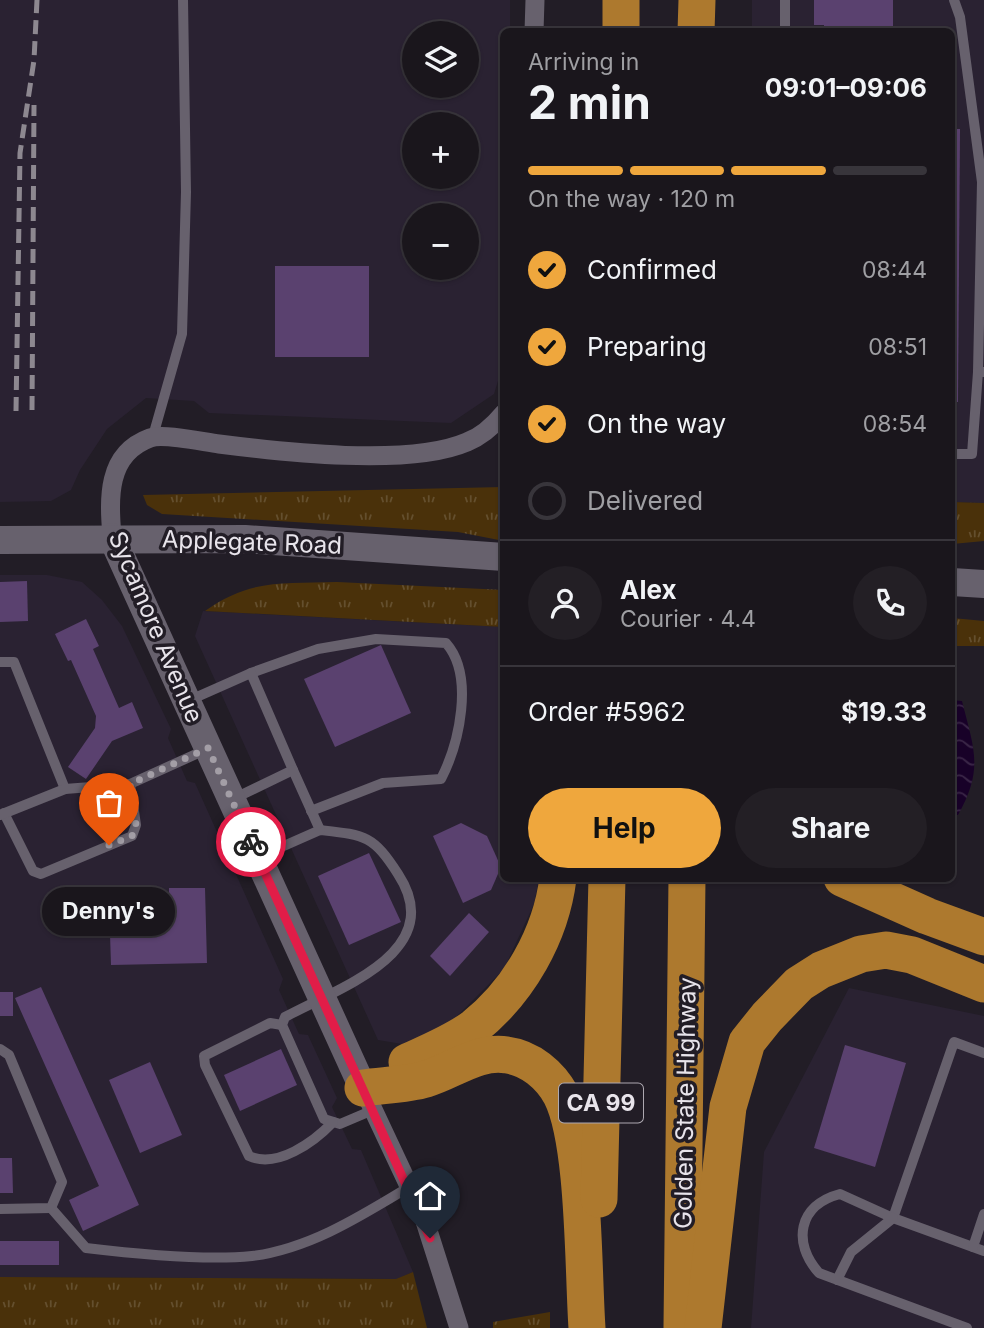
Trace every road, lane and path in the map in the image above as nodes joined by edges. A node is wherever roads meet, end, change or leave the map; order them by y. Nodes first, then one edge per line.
1 (183, 0) edge
2 (535, 0) edge
3 (621, 0) edge
4 (697, 0) edge
5 (785, 0) edge
6 (954, 0) edge
7 (534, 28) edge
8 (621, 28) edge
9 (696, 28) edge
10 (785, 28) edge
11 (980, 142) edge
12 (982, 226) edge
13 (982, 288) edge
14 (981, 372) edge
15 (500, 417) edge
16 (153, 436) junction
17 (955, 454) edge
18 (112, 537) junction
19 (0, 540) edge
20 (500, 557) edge
21 (955, 582) edge
22 (984, 584) edge
23 (0, 662) edge
24 (251, 673) junction
25 (187, 701) junction
26 (208, 748) junction
27 (293, 770) junction
28 (130, 784) junction
29 (65, 789) junction
30 (231, 799) junction
31 (312, 811) junction
32 (2, 814) edge
33 (320, 830) junction
34 (258, 857) junction
35 (557, 882) edge
36 (607, 882) edge
37 (687, 882) edge
38 (851, 882) edge
39 (984, 937) edge
40 (984, 984) edge
41 (321, 997) junction
42 (282, 1025) junction
43 (0, 1049) edge
44 (984, 1053) edge
45 (368, 1099) junction
46 (333, 1122) junction
47 (409, 1187) junction
48 (51, 1208) junction
49 (0, 1209) edge
50 (984, 1214) edge
51 (893, 1218) junction
52 (973, 1247) junction
53 (984, 1251) edge
54 (836, 1280) junction
55 (459, 1328) edge
56 (587, 1328) edge
57 (595, 1328) edge
58 (682, 1328) edge
59 (703, 1328) edge
60 (968, 1328) edge

1 - 16 lane
2 - 7 street
3 - 8 highway
4 - 9 highway
5 - 10 lane
6 - 11 lane
11 - 12 lane
12 - 13 lane
13 - 14 lane
14 - 17 lane
15 - 16 street
16 - 18 street, Sycamore Avenue
18 - 19 main road, Applegate Road
18 - 20 main road, Applegate Road
18 - 25 main road, Sycamore Avenue
21 - 22 main road
23 - 29 lane
24 - 25 lane
24 - 27 lane
24 - 31 lane
25 - 26 main road, Sycamore Avenue
26 - 28 lane
26 - 30 main road, Sycamore Avenue
27 - 30 lane
27 - 31 lane
28 - 29 lane
28 - 32 lane
29 - 32 lane
30 - 34 main road, Sycamore Avenue
31 - 33 lane
33 - 34 lane
33 - 41 lane
34 - 41 main road, Sycamore Avenue
35 - 45 highway
36 - 57 highway, CA 99
37 - 58 highway, Golden State Highway
38 - 39 highway
40 - 59 highway
41 - 42 lane
41 - 45 main road, Sycamore Avenue
42 - 46 lane
42 - 46 lane
43 - 48 lane
44 - 51 lane
45 - 46 lane
45 - 47 street, Sycamore Avenue
45 - 56 highway
47 - 48 lane
47 - 55 street, Sycamore Avenue
48 - 49 lane
50 - 52 lane
51 - 52 lane
51 - 54 lane
51 - 54 lane
52 - 53 lane
54 - 60 lane

